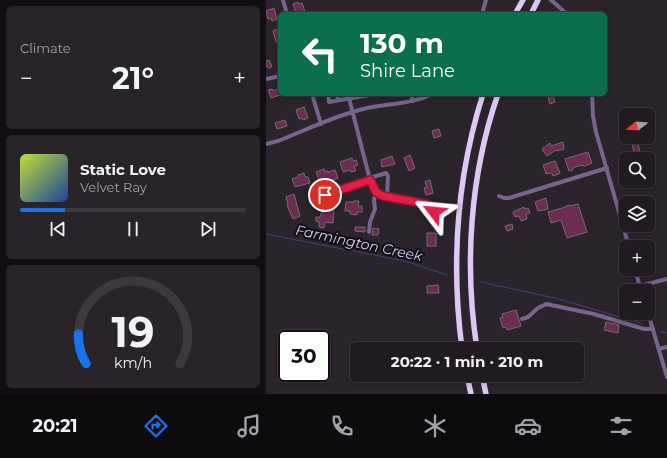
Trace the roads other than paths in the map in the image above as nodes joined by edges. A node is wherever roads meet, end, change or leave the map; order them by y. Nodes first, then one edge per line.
1 (282, 0) edge
2 (485, 0) edge
3 (522, 0) edge
4 (538, 0) edge
5 (553, 1) edge
6 (286, 12) edge
7 (482, 12) edge
8 (516, 12) edge
9 (532, 12) edge
10 (566, 12) edge
11 (278, 76) edge
12 (266, 79) edge
13 (313, 96) edge
14 (328, 96) edge
15 (337, 96) edge
16 (348, 96) edge
17 (412, 96) edge
18 (427, 96) edge
19 (482, 96) edge
20 (497, 96) edge
21 (592, 96) edge
22 (338, 100) junction
23 (413, 101) junction
24 (351, 112) junction
25 (321, 124) junction
26 (266, 144) edge
27 (607, 168) junction
28 (370, 179) junction
29 (376, 192) junction
30 (499, 196) dead end
31 (387, 197) junction
32 (312, 199) dead end
33 (434, 212) dead end
34 (370, 232) dead end
35 (627, 240) edge
36 (667, 279) edge
37 (654, 284) edge
38 (522, 319) dead end
39 (650, 320) edge
40 (653, 330) junction
41 (461, 342) edge
42 (476, 342) edge
43 (667, 347) edge
44 (659, 350) junction
45 (667, 377) edge
46 (468, 382) edge
47 (483, 382) edge
48 (471, 394) edge
49 (486, 394) edge

1 - 6 street
2 - 7 street
3 - 8 highway
4 - 9 highway
5 - 10 street
11 - 12 street
13 - 25 street
14 - 22 street
15 - 22 street
16 - 22 street
16 - 24 street
17 - 23 street
18 - 23 street
19 - 41 highway
20 - 42 highway
21 - 27 street
23 - 24 street
24 - 25 street
24 - 28 street
25 - 26 street
27 - 30 street
27 - 35 street
28 - 29 street
28 - 31 street
28 - 32 street
29 - 31 street
29 - 34 street
31 - 33 street
36 - 37 street
38 - 40 street
39 - 40 street
40 - 44 street
43 - 44 street
44 - 45 street
46 - 48 highway
47 - 49 highway

